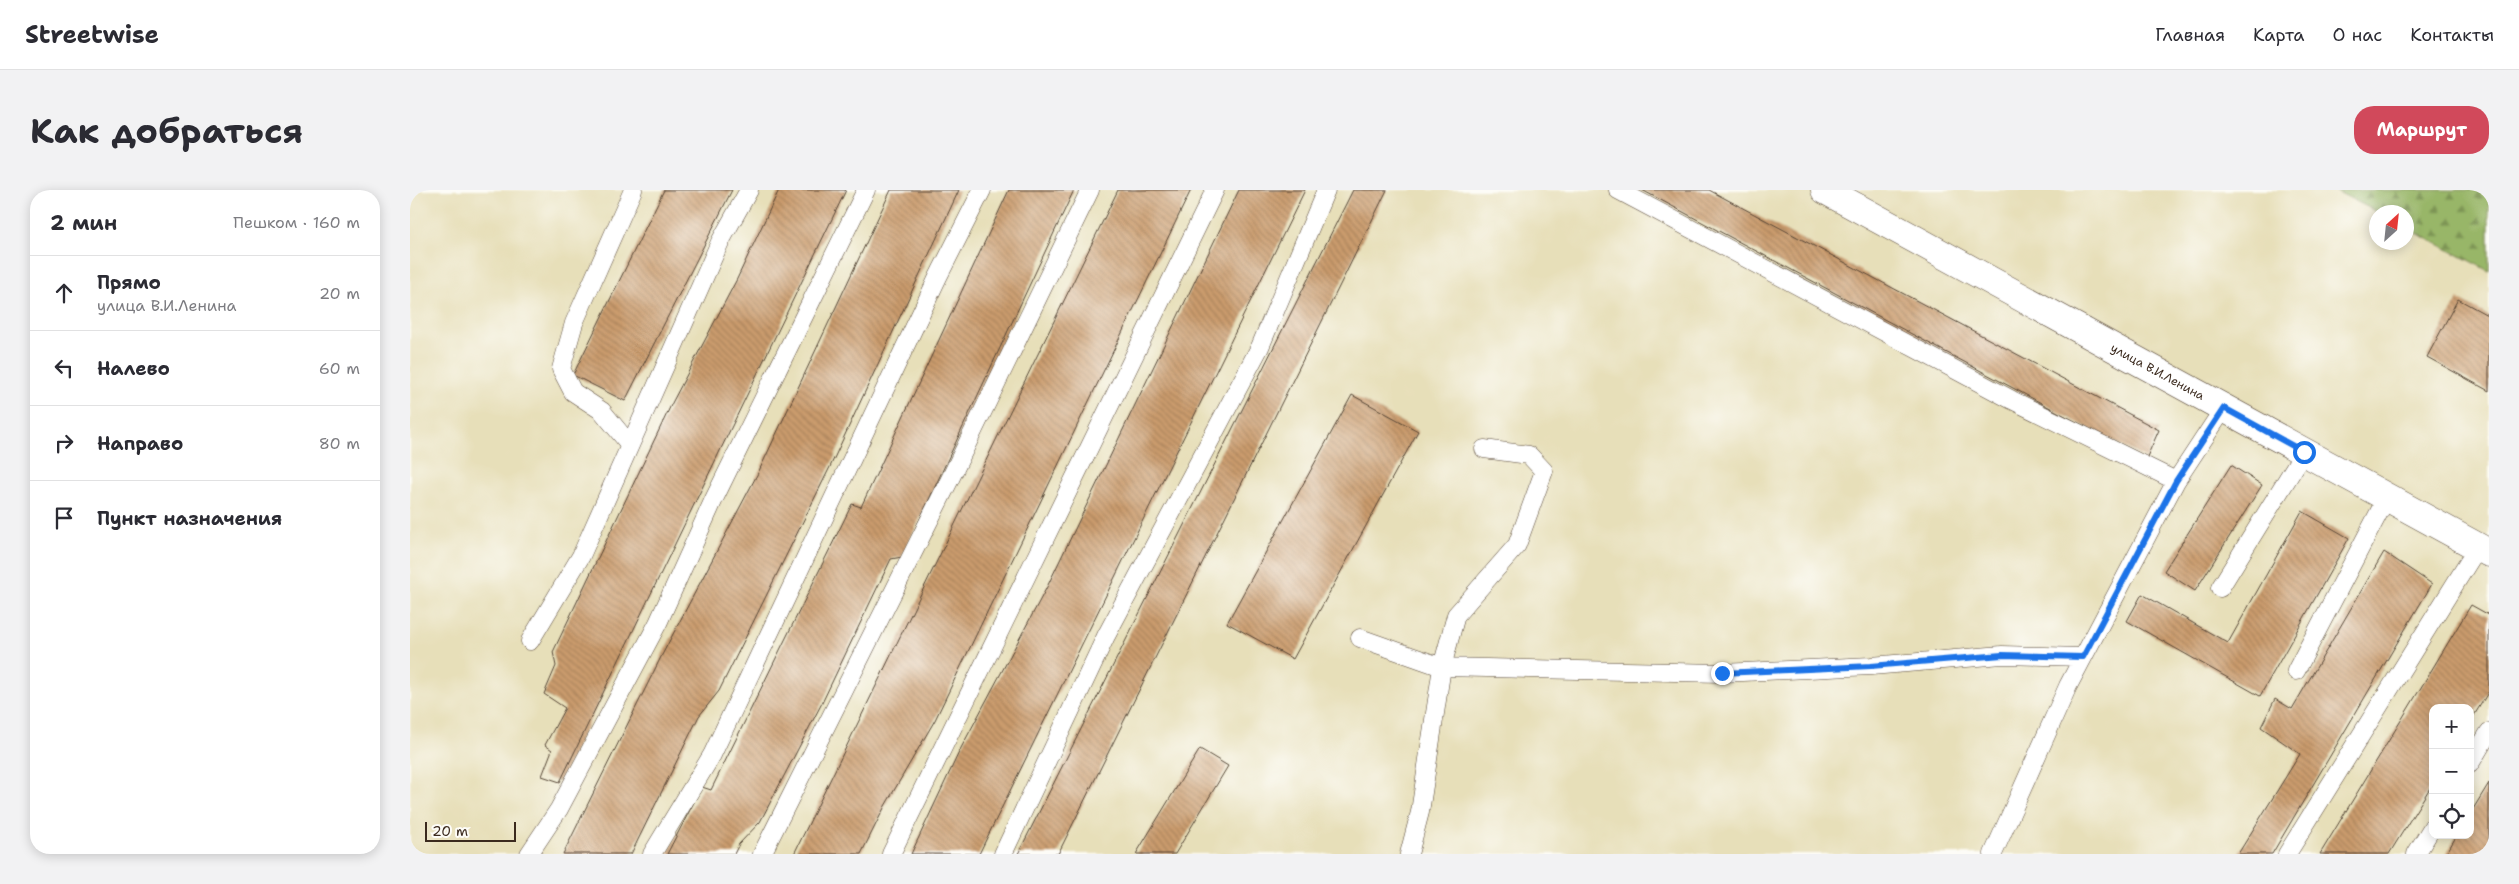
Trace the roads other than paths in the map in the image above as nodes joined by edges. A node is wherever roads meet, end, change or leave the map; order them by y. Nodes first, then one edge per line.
1 (633, 190) edge
2 (749, 190) edge
3 (866, 190) edge
4 (982, 190) edge
5 (1090, 190) edge
6 (1215, 190) edge
7 (1326, 190) edge
8 (1618, 190) edge
9 (1825, 190) edge
10 (2224, 408) junction
11 (630, 445) junction
12 (1484, 449) dead end
13 (2304, 452) junction
14 (2176, 481) junction
15 (2387, 497) junction
16 (2483, 550) edge
17 (2220, 588) dead end
18 (1360, 638) dead end
19 (530, 641) dead end
20 (2083, 657) junction
21 (1442, 667) junction
22 (2296, 671) dead end
23 (2489, 732) edge
24 (2474, 757) edge
25 (2429, 833) edge
26 (530, 854) edge
27 (652, 854) edge
28 (762, 854) edge
29 (891, 854) edge
30 (1003, 854) edge
31 (1409, 854) edge
32 (1992, 854) edge
33 (2287, 854) edge
34 (2416, 854) edge

1 - 11 lane
2 - 11 lane
3 - 26 lane
4 - 27 lane
5 - 28 lane
6 - 29 lane
7 - 30 lane
8 - 14 lane
9 - 10 main road, улица В.И.Ленина
10 - 13 main road, улица В.И.Ленина
10 - 14 lane
11 - 19 lane
12 - 21 lane
13 - 15 main road, улица В.И.Ленина
13 - 17 lane
14 - 20 lane
15 - 16 main road, улица В.И.Ленина
15 - 22 lane
16 - 33 lane
18 - 21 lane
20 - 21 lane
20 - 32 lane
21 - 31 lane
23 - 24 lane
25 - 34 lane

